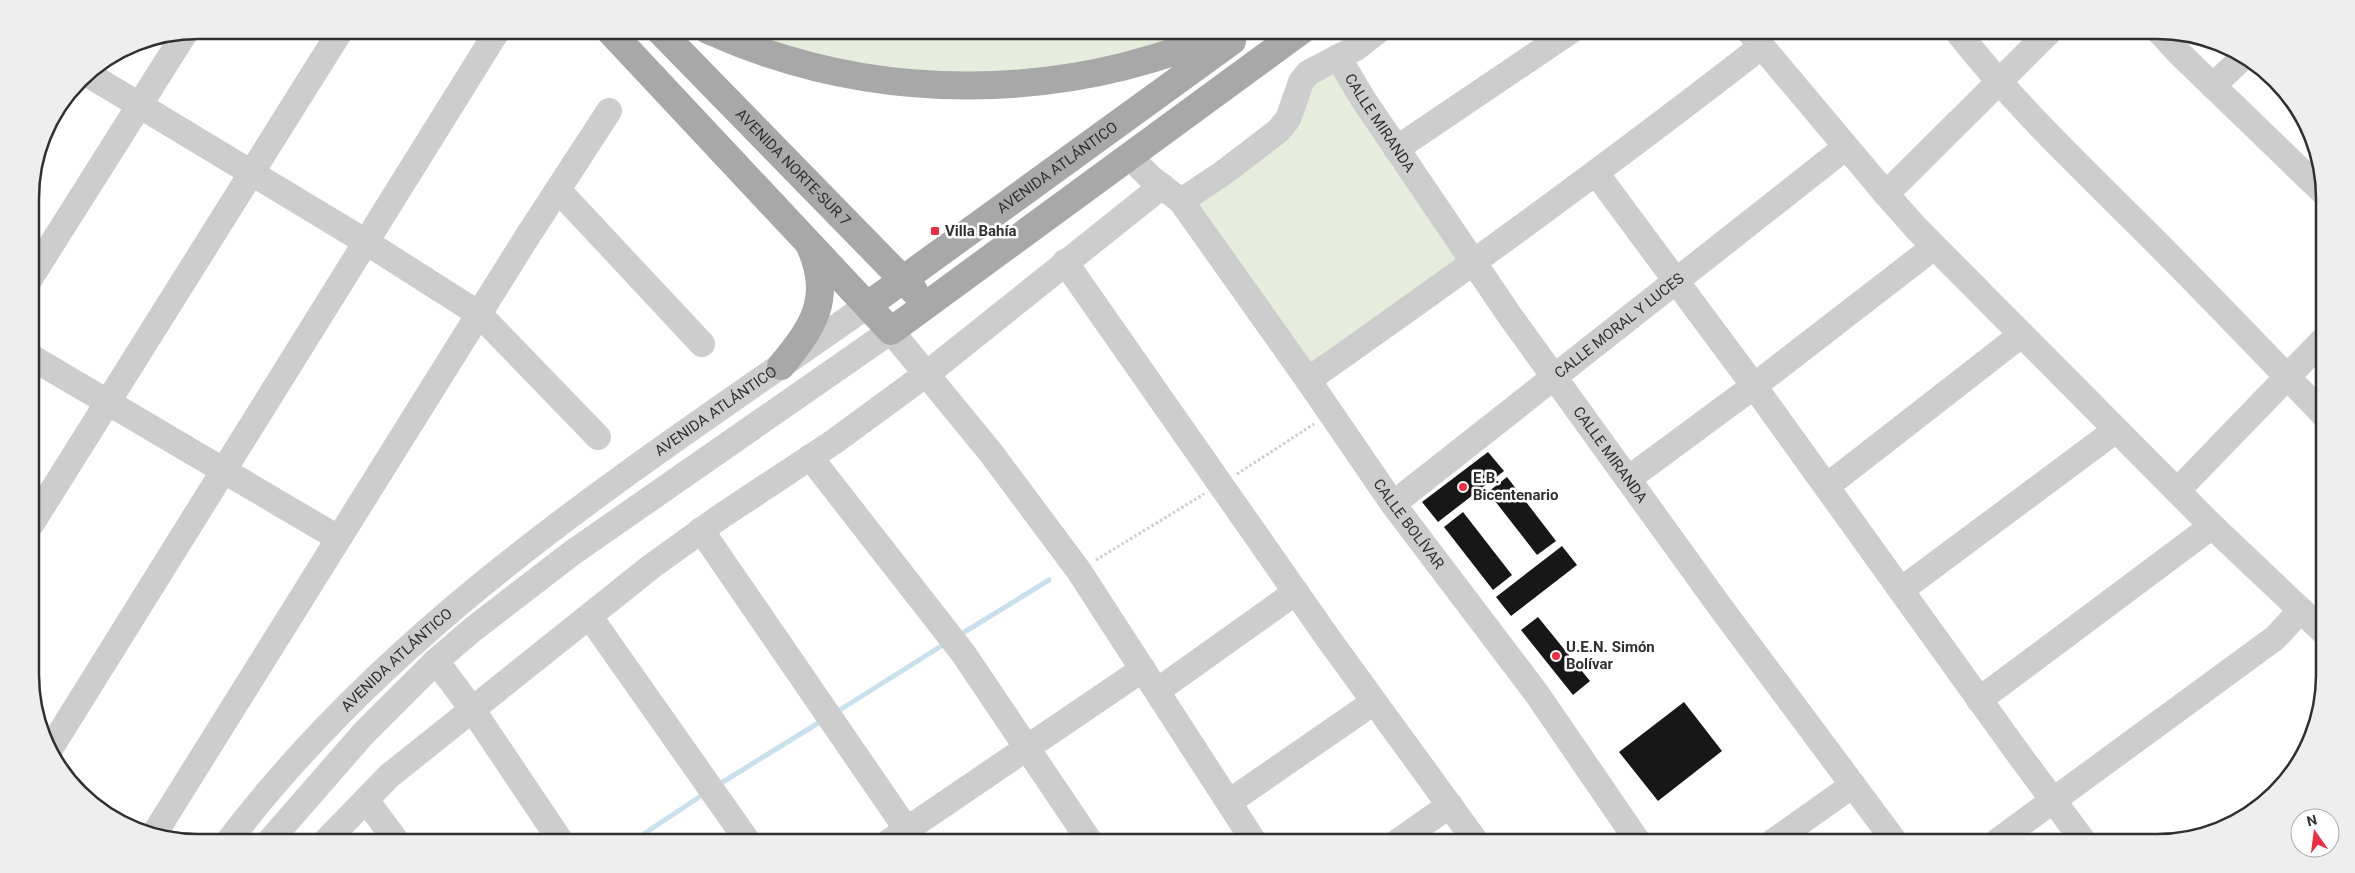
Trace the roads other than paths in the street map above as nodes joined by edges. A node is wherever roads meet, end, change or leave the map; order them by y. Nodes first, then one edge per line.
1 (335, 39) edge
2 (492, 39) edge
3 (617, 39) edge
4 (668, 39) edge
5 (729, 39) edge
6 (1207, 39) edge
7 (1235, 39) edge
8 (1290, 39) edge
9 (1368, 39) edge
10 (1559, 39) edge
11 (1754, 39) edge
12 (1756, 39) edge
13 (1963, 39) edge
14 (2042, 39) edge
15 (180, 40) edge
16 (2168, 40) edge
17 (1338, 57) junction
18 (2239, 61) edge
19 (94, 78) edge
20 (1999, 83) junction
21 (2214, 86) junction
22 (139, 106) junction
23 (609, 111) dead end
24 (1846, 147) junction
25 (1396, 149) junction
26 (1129, 156) junction
27 (1596, 173) junction
28 (252, 174) junction
29 (2315, 185) edge
30 (558, 190) junction
31 (1171, 194) junction
32 (1886, 194) junction
33 (807, 240) junction
34 (366, 242) junction
35 (1934, 247) junction
36 (1065, 262) junction
37 (1474, 263) junction
38 (39, 264) edge
39 (903, 278) junction
40 (1678, 282) junction
41 (868, 305) junction
42 (926, 306) junction
43 (479, 314) junction
44 (890, 331) junction
45 (2021, 335) junction
46 (702, 344) dead end
47 (2316, 347) edge
48 (39, 362) edge
49 (781, 366) junction
50 (927, 373) junction
51 (2287, 376) junction
52 (1554, 377) junction
53 (1308, 380) junction
54 (1754, 386) junction
55 (108, 403) junction
56 (2316, 407) edge
57 (2116, 430) junction
58 (598, 437) dead end
59 (810, 458) junction
60 (223, 472) junction
61 (1628, 479) junction
62 (1827, 486) junction
63 (2177, 491) junction
64 (1393, 504) junction
65 (39, 512) edge
66 (2212, 526) junction
67 (701, 530) junction
68 (338, 538) junction
69 (1901, 590) junction
70 (1296, 592) junction
71 (2301, 610) junction
72 (590, 616) junction
73 (2316, 624) edge
74 (436, 661) junction
75 (1143, 669) junction
76 (1157, 691) junction
77 (1979, 700) junction
78 (1374, 702) junction
79 (472, 709) junction
80 (54, 743) edge
81 (1027, 748) junction
82 (1853, 785) junction
83 (366, 800) junction
84 (2053, 800) junction
85 (1229, 802) junction
86 (1450, 805) junction
87 (157, 829) edge
88 (234, 834) edge
89 (276, 834) edge
90 (333, 834) edge
91 (391, 834) edge
92 (556, 834) edge
93 (743, 834) edge
94 (901, 834) edge
95 (909, 834) edge
96 (1085, 834) edge
97 (1249, 834) edge
98 (1409, 834) edge
99 (1471, 834) edge
100 (1633, 834) edge
101 (1784, 834) edge
102 (1889, 834) edge
103 (2008, 834) edge
104 (2078, 834) edge

1 - 28 street
2 - 34 street
3 - 33 main road
4 - 39 main road, AVENIDA NORTE-SUR 7
5 - 6 main road
7 - 39 main road, AVENIDA ATLÁNTICO
8 - 26 main road
9 - 17 street
10 - 25 street
11 - 27 street
12 - 24 street
13 - 20 street
14 - 20 street
15 - 22 street
16 - 21 street
17 - 25 street, CALLE MIRANDA
17 - 31 street
18 - 21 street
19 - 22 street
20 - 32 street
20 - 51 street
21 - 29 street
22 - 28 street
22 - 38 street
23 - 30 street
24 - 32 street
24 - 40 street, CALLE MORAL Y LUCES
25 - 37 street, CALLE MIRANDA
26 - 31 street, CALLE BOLÍVAR
26 - 42 main road
27 - 37 street
27 - 40 street
28 - 34 street
28 - 55 street
30 - 43 street
30 - 46 street
31 - 36 street
31 - 53 street, CALLE BOLÍVAR
32 - 35 street
33 - 41 main road
33 - 49 main road
34 - 43 street
34 - 60 street
35 - 45 street
35 - 54 street
36 - 50 street
36 - 70 street
37 - 52 street, CALLE MIRANDA
37 - 53 street
39 - 41 main road, AVENIDA ATLÁNTICO
39 - 42 main road, AVENIDA NORTE-SUR 7
40 - 52 street, CALLE MORAL Y LUCES
40 - 54 street
41 - 44 main road
41 - 49 street, AVENIDA ATLÁNTICO
42 - 44 main road
43 - 58 street
43 - 68 street
44 - 50 street
44 - 74 street, AVENIDA ATLÁNTICO
45 - 57 street
45 - 62 street
47 - 51 street
48 - 55 street
49 - 88 street, AVENIDA ATLÁNTICO
50 - 59 street
50 - 75 street
51 - 56 street
51 - 63 street
52 - 61 street, CALLE MIRANDA
52 - 64 street, CALLE MORAL Y LUCES
53 - 64 street, CALLE BOLÍVAR
54 - 61 street
54 - 62 street
55 - 60 street
55 - 65 street
57 - 63 street
57 - 69 street
59 - 67 street
59 - 81 street
60 - 68 street
60 - 80 street
61 - 82 street, CALLE MIRANDA
62 - 69 street
63 - 66 street
64 - 100 street, CALLE BOLÍVAR
66 - 71 street
66 - 77 street
67 - 72 street
67 - 94 street
68 - 87 street
69 - 77 street
70 - 76 street
70 - 78 street
71 - 73 street
71 - 84 street
72 - 79 street
72 - 93 street
74 - 79 street
74 - 89 street, AVENIDA ATLÁNTICO
75 - 76 street
75 - 81 street
76 - 85 street
77 - 84 street
78 - 85 street
78 - 86 street
79 - 83 street
79 - 92 street
81 - 95 street
81 - 96 street
82 - 101 street
82 - 102 street, CALLE MIRANDA
83 - 90 street
83 - 91 street
84 - 103 street
84 - 104 street
85 - 97 street
86 - 98 street
86 - 99 street

